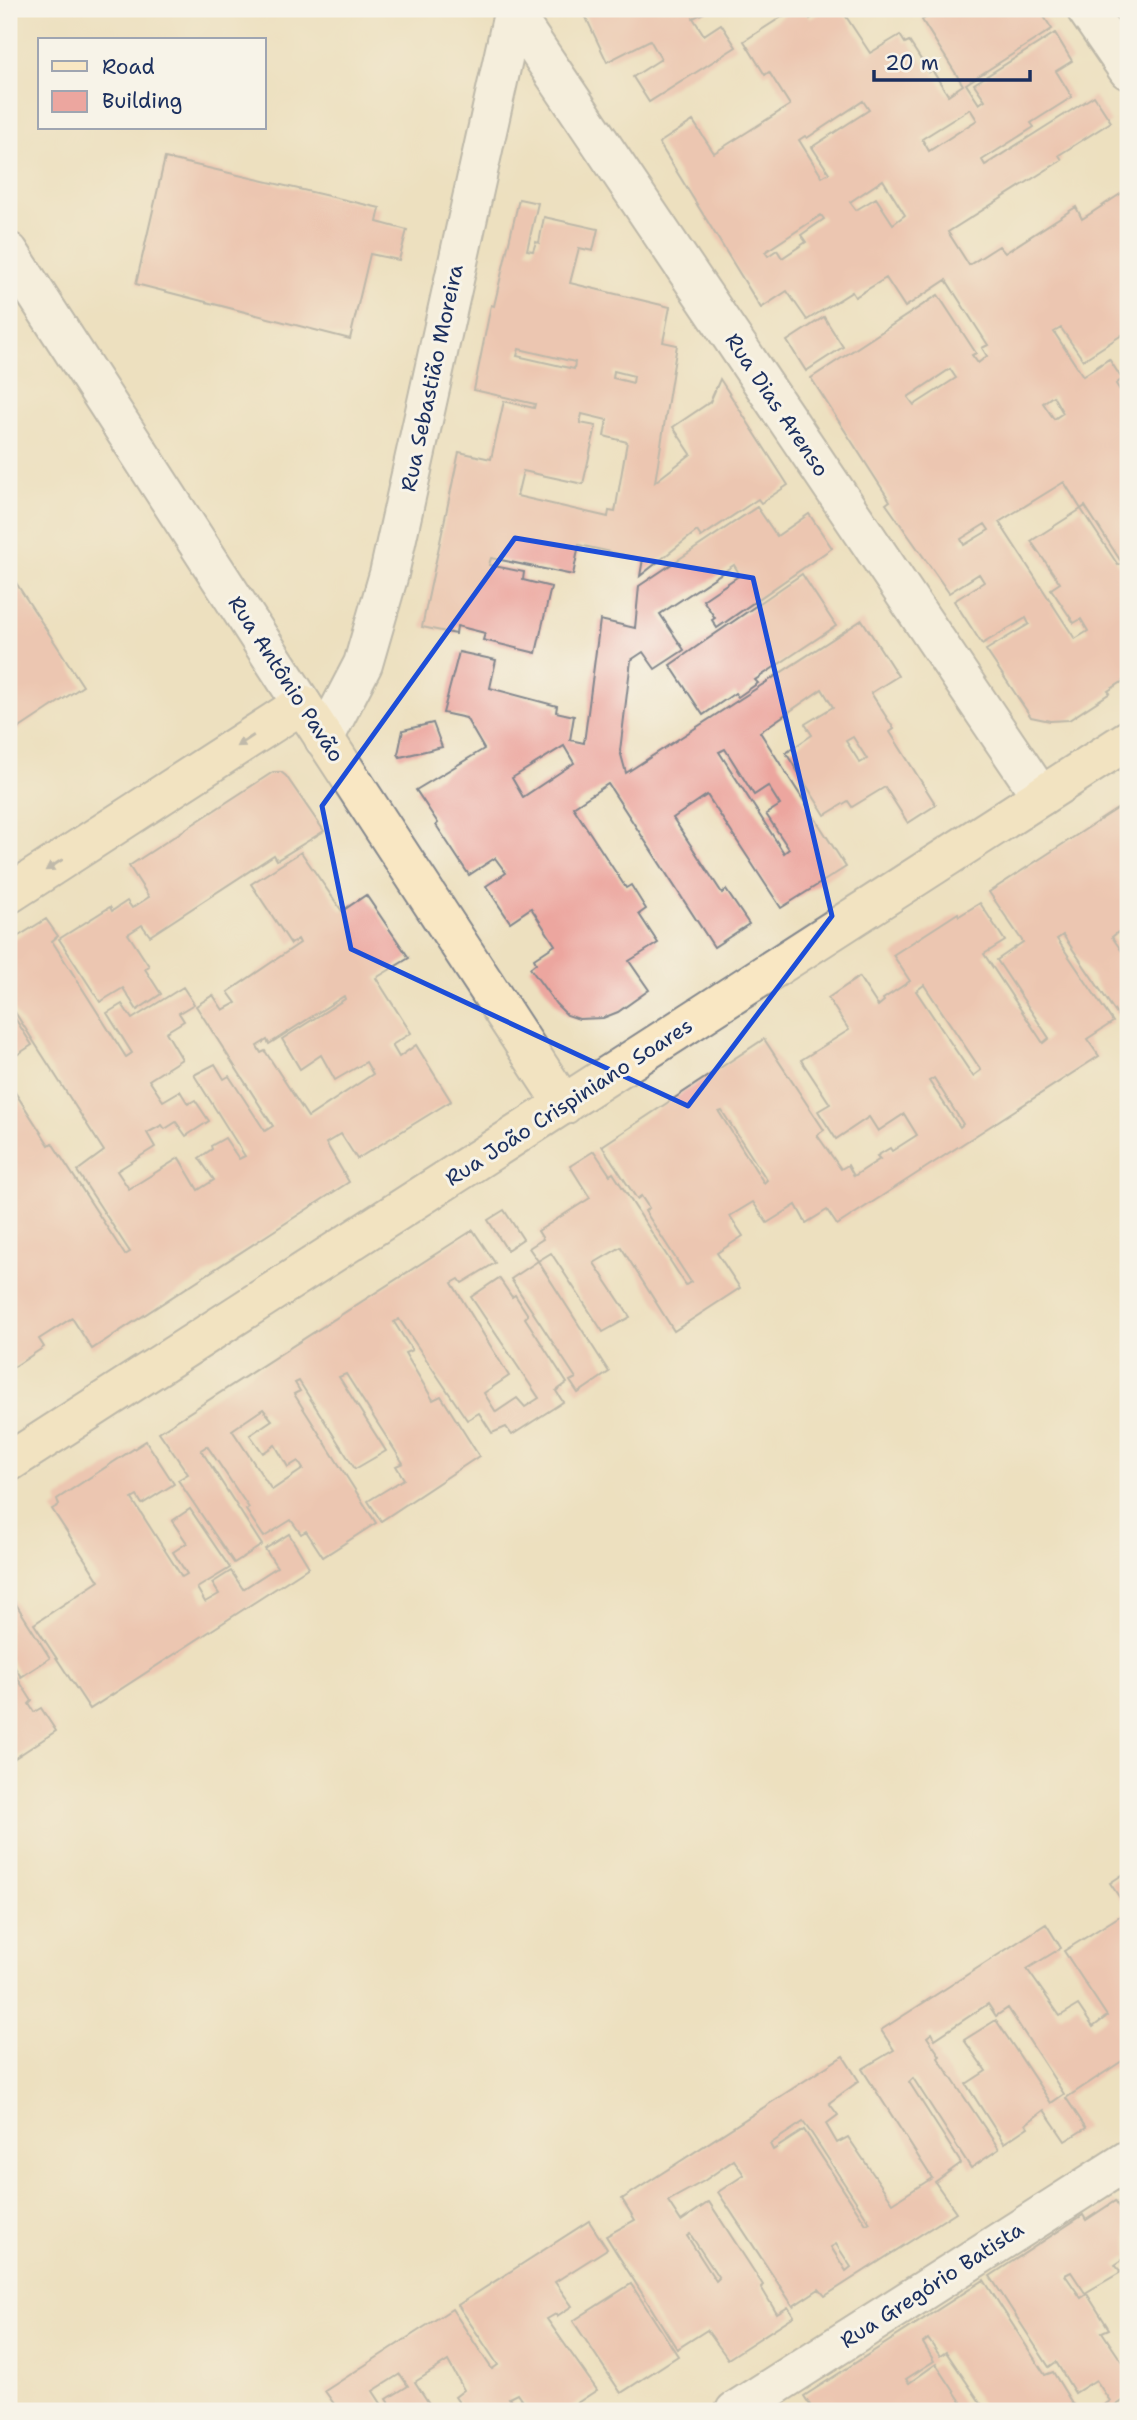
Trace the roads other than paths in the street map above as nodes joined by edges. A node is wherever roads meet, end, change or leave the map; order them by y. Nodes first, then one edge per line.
1 (1086, 9) edge
2 (513, 11) edge
3 (1128, 70) edge
4 (9, 252) edge
5 (302, 704) junction
6 (324, 738) junction
7 (1128, 740) edge
8 (1041, 796) junction
9 (9, 894) edge
10 (564, 1105) junction
11 (9, 1462) edge
12 (1128, 2160) edge
13 (735, 2411) edge

1 - 3 street
2 - 6 street, Rua Sebastião Moreira
2 - 8 street, Rua Dias Arenso
4 - 5 street, Rua Antônio Pavão
5 - 6 street, Rua Antônio Pavão
5 -> 9 street
6 - 10 street, Rua Antônio Pavão
7 - 8 street, Rua João Crispiniano Soares
8 - 10 street, Rua João Crispiniano Soares
10 - 11 street, Rua João Crispiniano Soares
12 - 13 street, Rua Gregório Batista

